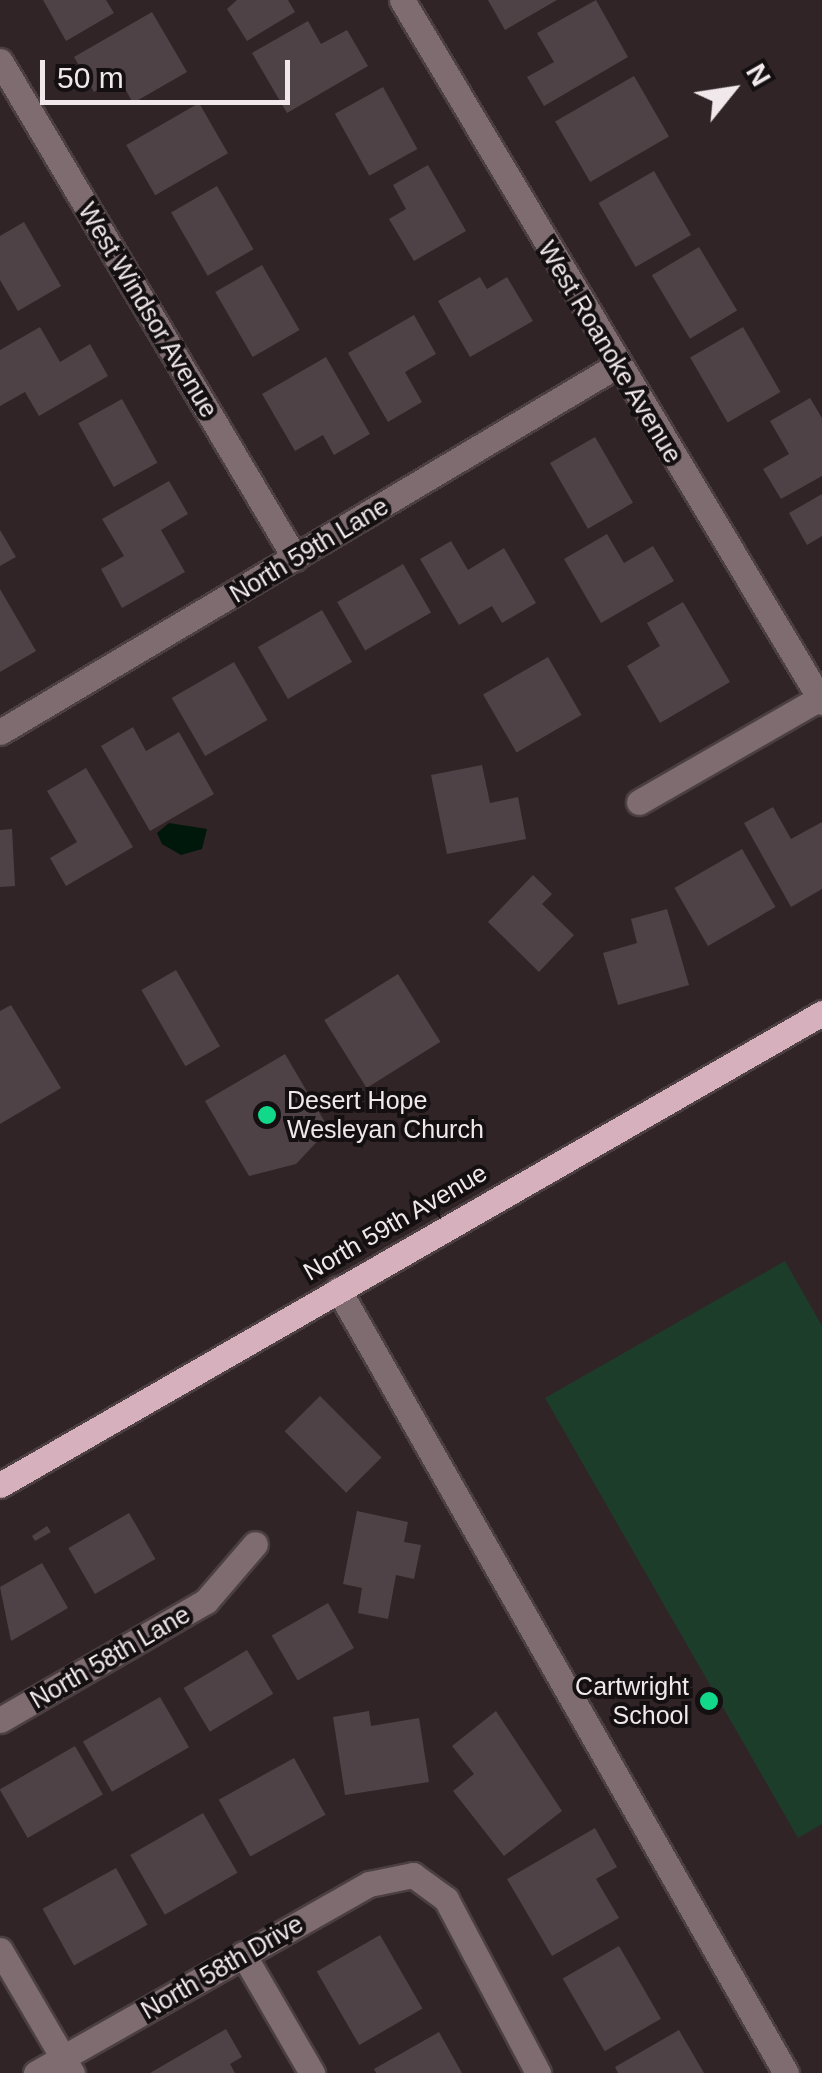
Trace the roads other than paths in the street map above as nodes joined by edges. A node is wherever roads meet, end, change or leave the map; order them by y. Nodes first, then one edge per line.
1 (402, 0) edge
2 (0, 61) edge
3 (616, 366) junction
4 (295, 558) junction
5 (821, 700) edge
6 (0, 732) edge
7 (640, 802) dead end
8 (822, 1013) edge
9 (338, 1289) junction
10 (0, 1485) edge
11 (256, 1544) dead end
12 (0, 1720) edge
13 (0, 1950) edge
14 (244, 1954) junction
15 (68, 2065) edge
16 (36, 2073) edge
17 (312, 2073) edge
18 (538, 2073) edge
19 (786, 2073) edge

1 - 3 street, West Roanoke Avenue
2 - 4 street, West Windsor Avenue
3 - 4 street, North 59th Lane
3 - 5 street, West Roanoke Avenue
4 - 6 street, North 59th Lane
5 - 7 street
8 - 9 main road, North 59th Avenue
9 - 10 main road, North 59th Avenue
9 - 19 street
11 - 12 street, North 58th Lane
13 - 15 street
14 - 15 street, North 58th Drive
14 - 17 street
14 - 18 street, North 58th Drive
15 - 16 street, North 58th Drive

